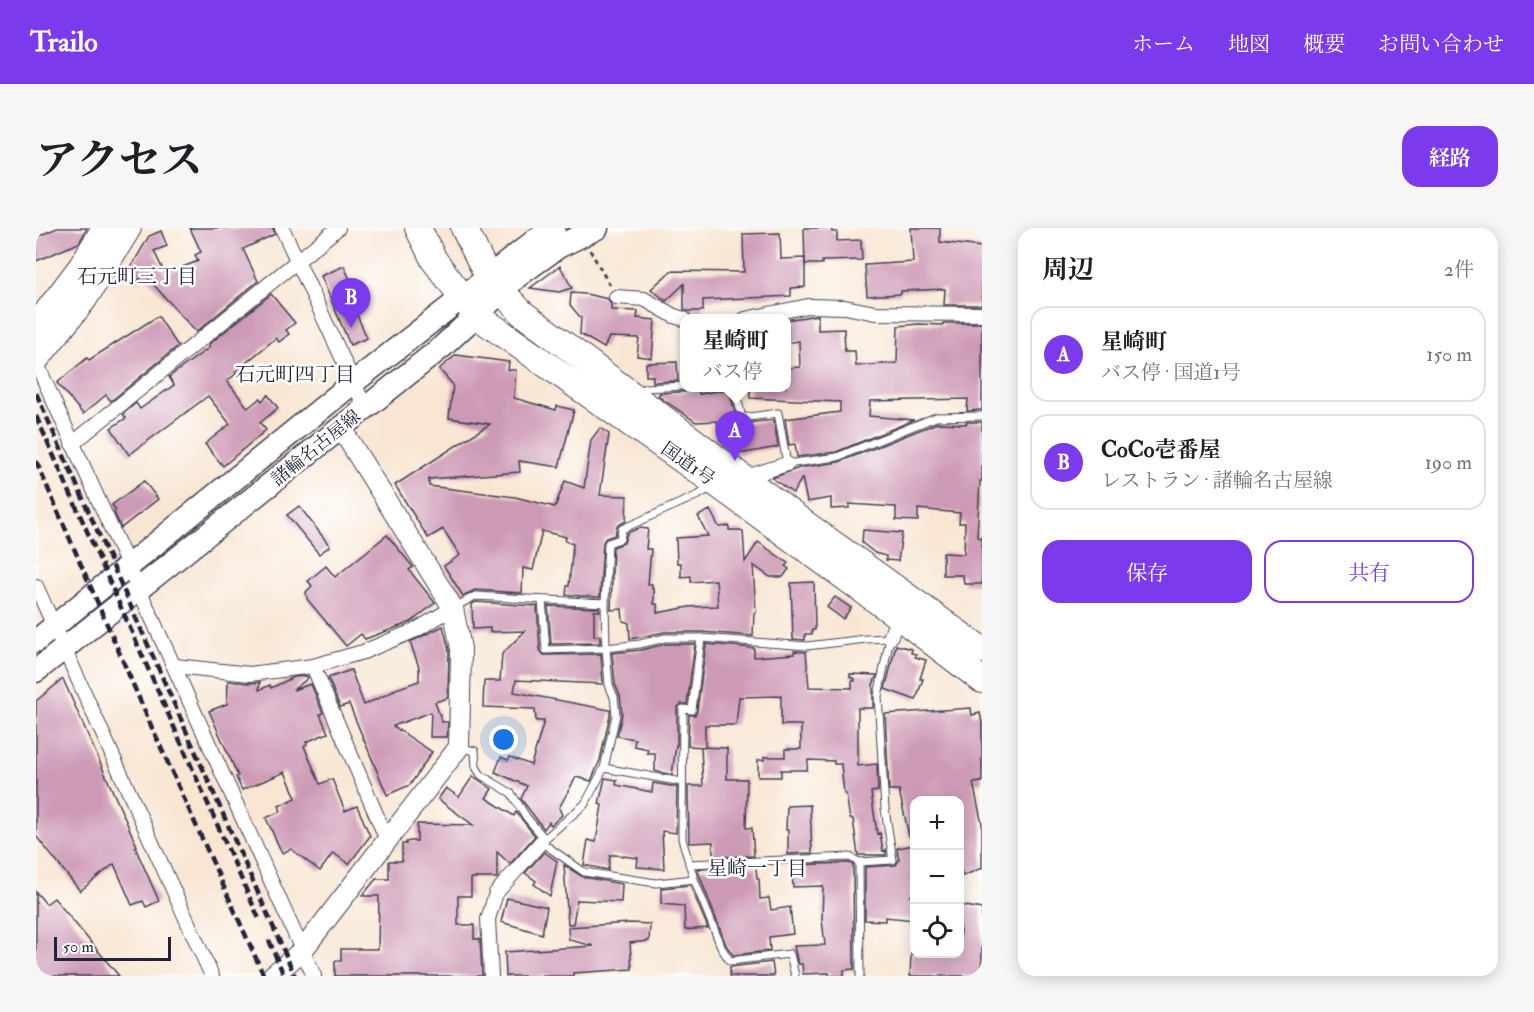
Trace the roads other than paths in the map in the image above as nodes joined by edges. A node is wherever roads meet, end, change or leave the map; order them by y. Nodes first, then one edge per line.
1 (105, 228) edge
2 (128, 228) edge
3 (282, 228) edge
4 (338, 228) edge
5 (418, 228) edge
6 (464, 228) edge
7 (554, 228) edge
8 (590, 232) edge
9 (296, 261) junction
10 (495, 284) junction
11 (616, 297) road end
12 (469, 306) junction
13 (766, 314) edge
14 (982, 314) edge
15 (680, 318) edge
16 (36, 327) edge
17 (36, 360) edge
18 (354, 382) junction
19 (680, 386) edge
20 (736, 392) edge
21 (637, 399) junction
22 (366, 407) junction
23 (982, 416) edge
24 (342, 428) junction
25 (72, 444) junction
26 (787, 464) junction
27 (743, 478) junction
28 (717, 484) junction
29 (129, 566) junction
30 (36, 586) edge
31 (140, 590) junction
32 (542, 600) junction
33 (605, 603) junction
34 (453, 608) junction
35 (54, 627) junction
36 (894, 627) junction
37 (701, 638) junction
38 (36, 641) edge
39 (63, 648) junction
40 (606, 648) junction
41 (982, 650) edge
42 (175, 666) junction
43 (313, 666) junction
44 (36, 671) edge
45 (982, 680) edge
46 (459, 747) junction
47 (604, 768) junction
48 (682, 782) junction
49 (387, 840) junction
50 (543, 840) junction
51 (859, 862) junction
52 (689, 864) junction
53 (694, 879) junction
54 (302, 951) junction
55 (212, 976) edge
56 (272, 976) edge
57 (314, 976) edge
58 (490, 976) edge
59 (795, 976) edge
60 (860, 976) edge

1 - 16 highway
2 - 17 highway
3 - 9 street
4 - 9 street
5 - 12 highway, 国道1号
6 - 10 highway, 国道1号
7 - 10 main road, 諸輪名古屋線
8 - 10 main road, 諸輪名古屋線
9 - 18 street
9 - 25 street
10 - 12 main road, 諸輪名古屋線
10 - 21 highway, 国道1号
11 - 15 street
12 - 18 main road, 諸輪名古屋線
12 - 22 main road, 諸輪名古屋線
12 - 28 highway, 国道1号
13 - 14 street
17 - 25 street
18 - 22 street
18 - 29 main road, 諸輪名古屋線
19 - 21 lane
20 - 26 lane
21 - 27 highway, 国道1号
22 - 24 main road, 諸輪名古屋線
23 - 26 lane
24 - 31 main road, 諸輪名古屋線
24 - 34 street
25 - 29 street
26 - 27 street
27 - 41 highway, 国道1号
28 - 33 lane
28 - 36 highway, 国道1号
29 - 31 street
29 - 35 main road, 諸輪名古屋線
30 - 35 street
31 - 39 main road, 諸輪名古屋線
31 - 42 street
32 - 33 lane
32 - 34 lane
32 - 40 lane
33 - 40 lane
34 - 43 street
34 - 46 street
35 - 38 main road, 諸輪名古屋線
35 - 39 street
36 - 37 lane
36 - 45 highway, 国道1号
36 - 51 lane
37 - 40 lane
37 - 48 lane
39 - 44 main road, 諸輪名古屋線
39 - 55 street
40 - 47 lane
42 - 43 street
42 - 54 street
43 - 49 street
46 - 49 street
46 - 50 lane
47 - 48 lane
47 - 50 lane
48 - 52 lane
49 - 54 street
50 - 53 lane
50 - 58 street
51 - 52 lane
51 - 60 lane
52 - 53 lane
53 - 59 lane
54 - 56 street
54 - 57 street

